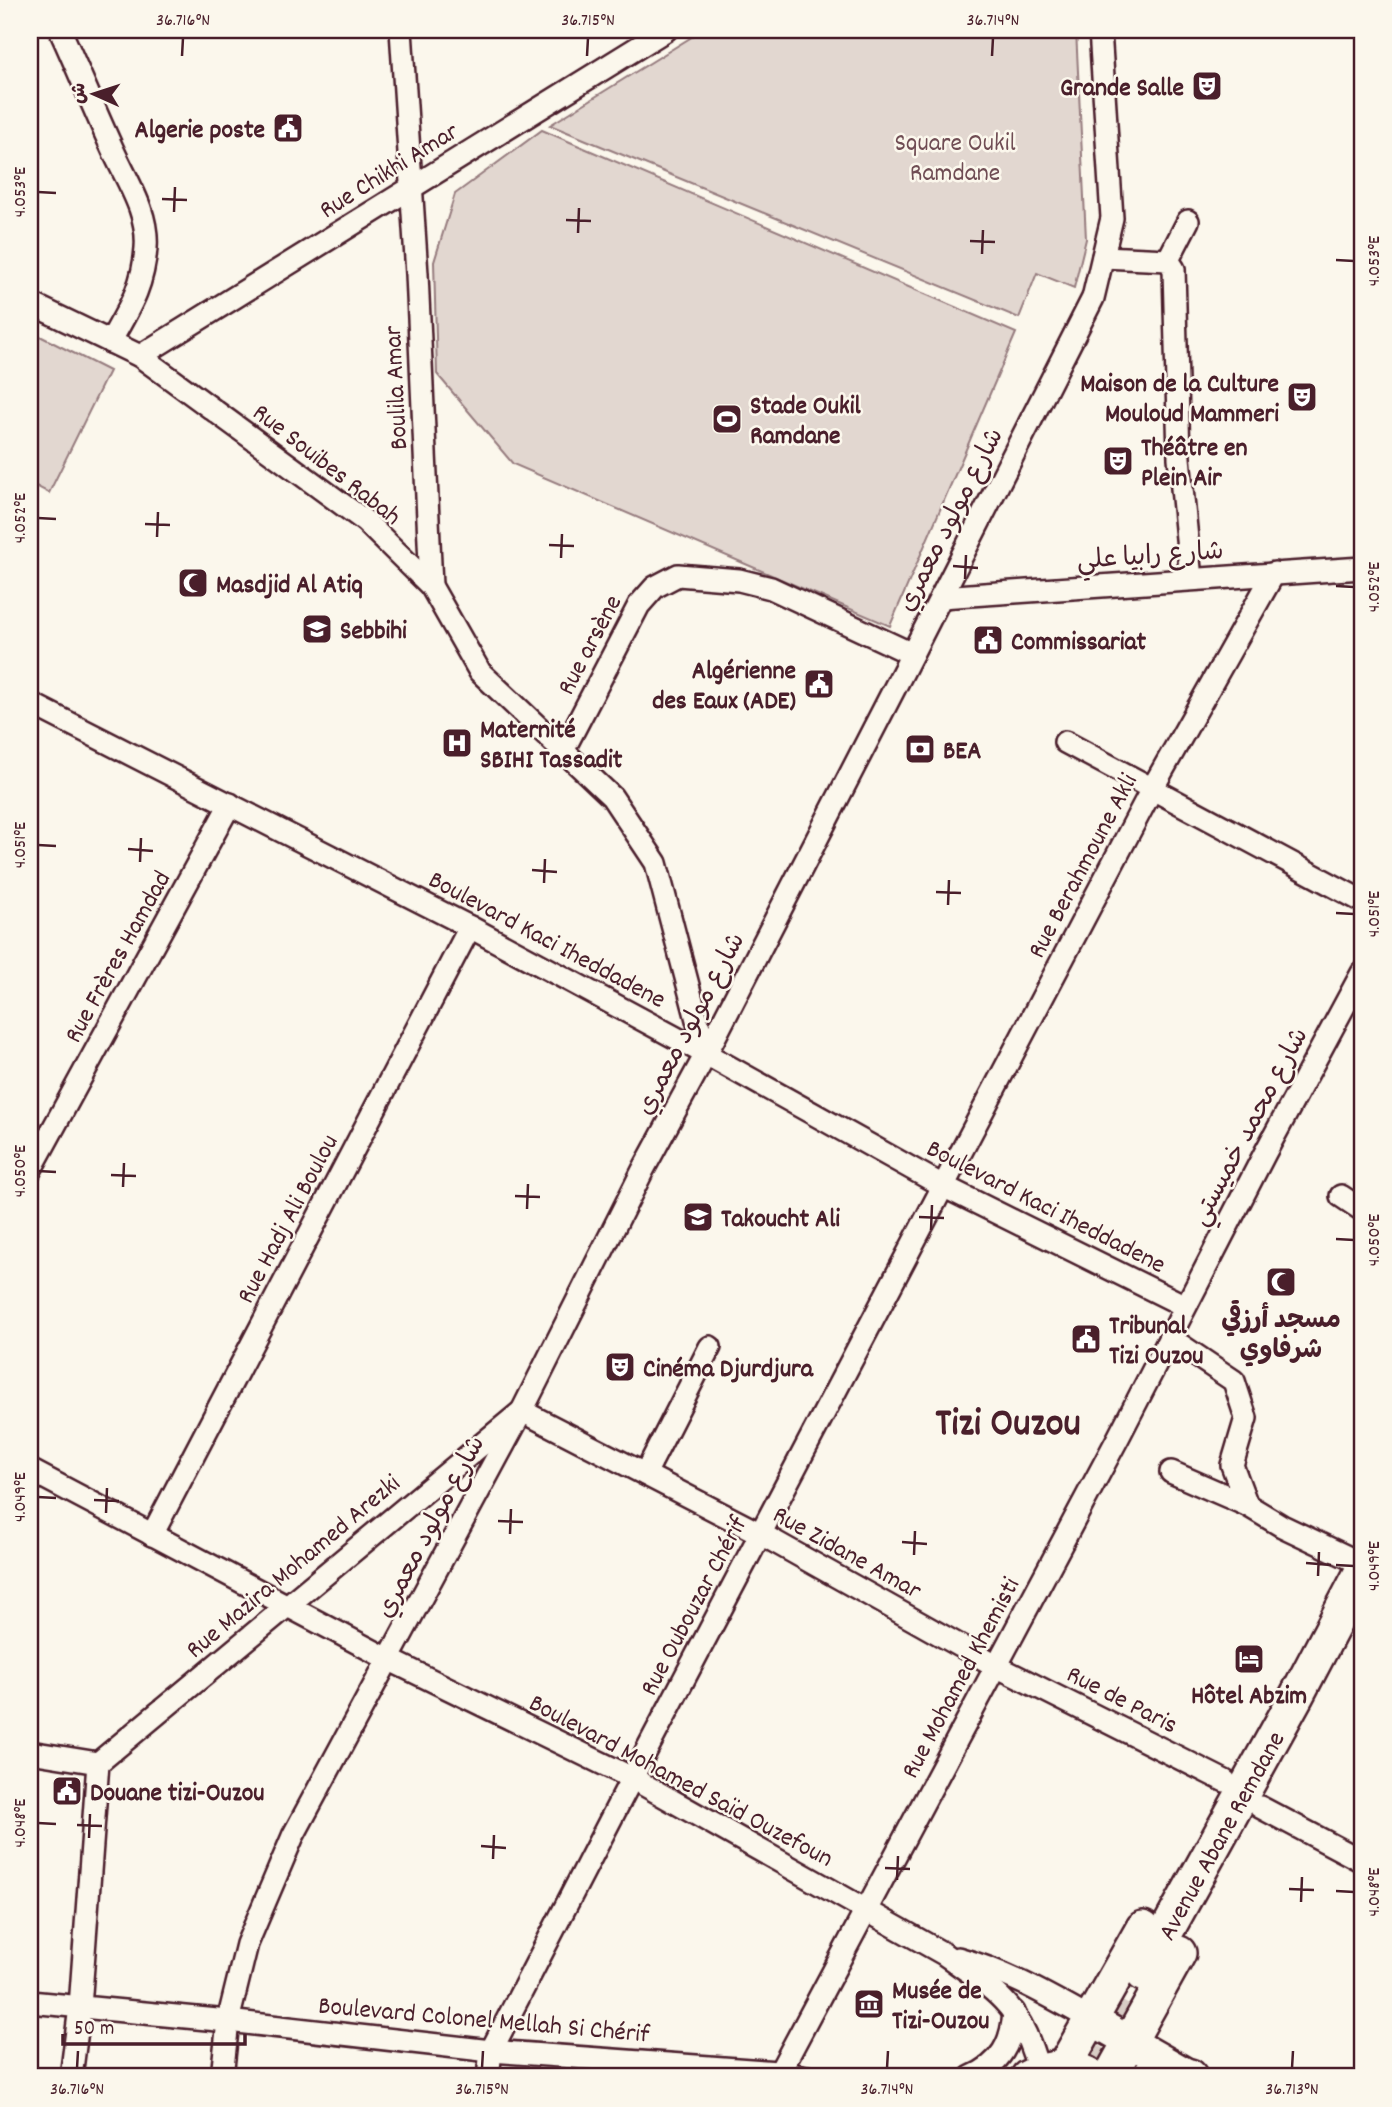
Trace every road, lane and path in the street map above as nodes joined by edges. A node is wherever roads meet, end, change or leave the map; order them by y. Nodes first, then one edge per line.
1 (60, 30) edge
2 (401, 30) edge
3 (666, 30) edge
4 (1100, 30) edge
5 (410, 188) junction
6 (1188, 221) dead end
7 (1103, 257) junction
8 (1168, 260) junction
9 (30, 303) edge
10 (110, 342) junction
11 (140, 356) junction
12 (1362, 568) edge
13 (1274, 573) junction
14 (1191, 579) junction
15 (431, 586) junction
16 (941, 597) junction
17 (912, 654) junction
18 (30, 703) edge
19 (1065, 743) dead end
20 (563, 751) junction
21 (1152, 789) junction
22 (230, 804) junction
23 (1362, 901) edge
24 (470, 927) junction
25 (1362, 973) edge
26 (706, 1054) junction
27 (30, 1171) edge
28 (943, 1186) junction
29 (1341, 1196) dead end
30 (1362, 1210) edge
31 (1185, 1306) junction
32 (1170, 1338) junction
33 (710, 1347) dead end
34 (522, 1411) junction
35 (30, 1470) edge
36 (1171, 1472) dead end
37 (645, 1474) junction
38 (1247, 1504) junction
39 (761, 1534) junction
40 (152, 1535) junction
41 (1362, 1564) edge
42 (1362, 1571) edge
43 (286, 1606) junction
44 (390, 1660) junction
45 (996, 1666) junction
46 (1297, 1695) junction
47 (30, 1752) edge
48 (98, 1763) junction
49 (632, 1778) junction
50 (1225, 1781) junction
51 (1260, 1807) junction
52 (1362, 1861) edge
53 (867, 1911) junction
54 (944, 1954) junction
55 (1143, 1974) tunnel mouth
56 (30, 2002) edge
57 (80, 2007) junction
58 (1014, 2012) junction
59 (1092, 2020) junction
60 (228, 2021) junction
61 (1129, 2041) junction
62 (491, 2051) junction
63 (1056, 2073) edge
64 (777, 2075) edge
65 (71, 2077) edge
66 (222, 2077) edge
67 (488, 2077) edge
68 (807, 2077) edge
69 (971, 2077) edge
70 (1110, 2077) edge
71 (1148, 2077) edge
72 (1191, 2077) edge

1 - 10 street
2 - 5 street, Boulila Amar
3 - 5 street, Rue Chikhi Amar
4 - 7 street, شارع مولود معمري
5 - 11 street, Rue Chikhi Amar
5 - 15 street, Boulila Amar
6 - 8 street
7 - 8 street
7 - 16 street, شارع مولود معمري
8 - 14 street
9 - 10 street, Rue Souibes Rabah
10 - 11 street, Rue Souibes Rabah
11 - 15 street, Rue Souibes Rabah
12 - 13 street, شارع رابيا علي
13 - 14 street, شارع رابيا علي
13 - 21 street, Rue Berahmoune Akli
14 - 16 street, شارع رابيا علي
15 - 20 street, Rue Souibes Rabah
16 - 17 street, شارع مولود معمري
17 - 20 street, Rue arsène
17 - 26 street, شارع مولود معمري
18 - 22 street, Boulevard Kaci Iheddadene
19 - 21 street
20 - 26 street, Rue Souibes Rabah
21 - 23 street
21 - 28 street, Rue Berahmoune Akli
22 - 24 street, Boulevard Kaci Iheddadene
22 - 27 street, Rue Frères Hamdad
24 - 26 street, Boulevard Kaci Iheddadene
24 - 40 street, Rue Hadj Ali Boulou
25 - 31 street, شارع محمد خميستي
26 - 28 street, Boulevard Kaci Iheddadene
26 - 34 street, شارع مولود معمري
28 - 31 street, Boulevard Kaci Iheddadene
28 - 39 street, Rue Oubouzar Chérif
29 - 30 street
31 - 32 street, Rue Mohamed Khemisti
32 - 38 street
32 - 45 street, Rue Mohamed Khemisti
33 - 37 street
34 - 37 street, Rue Zidane Amar
34 - 43 street, Rue Mazira Mohamed Arezki
34 - 44 street, شارع مولود معمري
35 - 40 street, Boulevard Mohamed Saïd Ouzefoun
36 - 38 street
37 - 39 street, Rue Zidane Amar
38 - 41 street
39 - 45 street, Rue Zidane Amar
39 - 49 street, Rue Oubouzar Chérif
40 - 43 street, Boulevard Mohamed Saïd Ouzefoun
42 - 46 main road
43 - 44 street, Boulevard Mohamed Saïd Ouzefoun
43 - 48 street, Rue Mazira Mohamed Arezki
44 - 49 street, Boulevard Mohamed Saïd Ouzefoun
44 - 60 street, شارع مولود معمري
45 - 50 street, Rue de Paris
45 - 53 street, Rue Mohamed Khemisti
46 - 50 main road
46 - 51 main road
46 - 55 main road, Avenue Abane Remdane
47 - 48 street
48 - 57 street
49 - 53 street, Boulevard Mohamed Saïd Ouzefoun
49 - 62 street, Rue Oubouzar Chérif
50 - 59 main road
51 - 52 street
51 - 61 main road
53 - 54 street, Boulevard Mohamed Saïd Ouzefoun
53 - 64 street, Rue Mohamed Khemisti
54 - 58 street, Boulevard Mohamed Saïd Ouzefoun
54 - 59 street, Boulevard Mohamed Saïd Ouzefoun
56 - 57 street, Boulevard Colonel Mellah Si Chérif
57 - 60 street, Boulevard Colonel Mellah Si Chérif
57 - 65 street
58 - 63 street, Boulevard Mohamed Saïd Ouzefoun
58 - 69 street
59 - 61 main road
59 - 63 main road
60 - 62 street, Boulevard Colonel Mellah Si Chérif
60 - 66 street, شارع مولود معمري
61 - 70 main road
61 - 72 main road
62 - 64 street, Boulevard Colonel Mellah Si Chérif
62 - 67 street
64 - 68 street, Boulevard Colonel Mellah Si Chérif
71 - 72 main road

